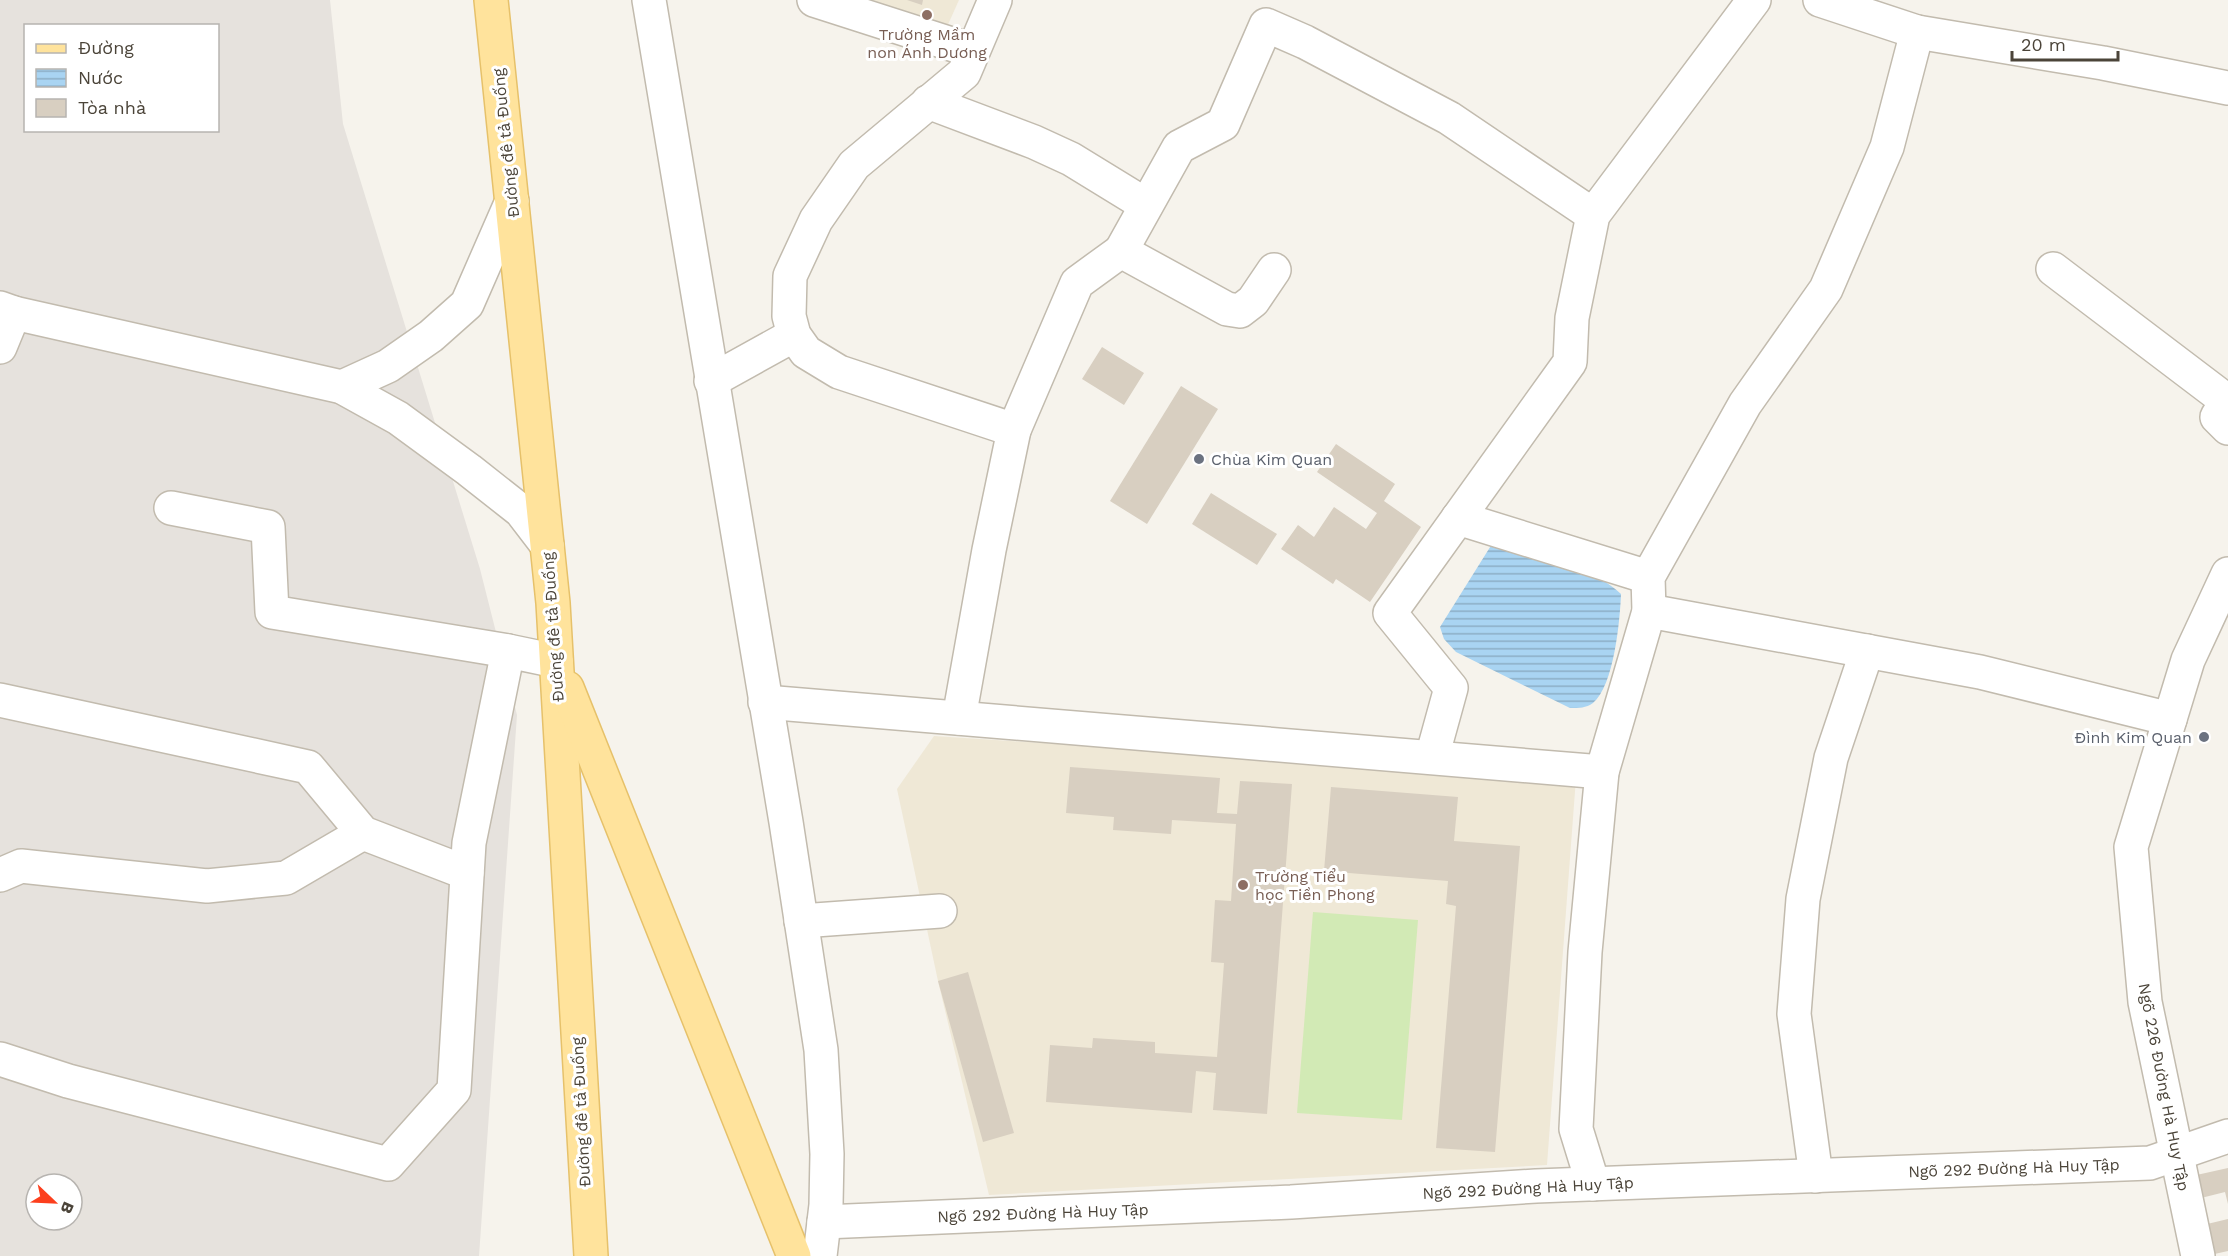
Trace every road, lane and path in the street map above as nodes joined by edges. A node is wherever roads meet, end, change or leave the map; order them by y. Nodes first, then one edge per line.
1 (492, 0) edge
2 (649, 0) edge
3 (814, 0) edge
4 (995, 0) edge
5 (1754, 0) edge
6 (1820, 0) edge
7 (1902, 19) edge
8 (973, 51) junction
9 (2228, 88) edge
10 (928, 102) junction
11 (513, 201) junction
12 (1146, 205) junction
13 (1593, 214) junction
14 (1121, 250) junction
15 (2053, 269) dead end
16 (1274, 270) dead end
17 (7, 311) edge
18 (794, 335) junction
19 (0, 347) edge
20 (711, 381) junction
21 (342, 387) junction
22 (2228, 410) edge
23 (1014, 429) junction
24 (171, 508) dead end
25 (1458, 518) junction
26 (547, 545) junction
27 (2228, 574) edge
28 (1648, 577) junction
29 (1649, 612) junction
30 (508, 651) junction
31 (1867, 651) junction
32 (556, 661) junction
33 (0, 700) edge
34 (765, 702) junction
35 (959, 718) junction
36 (2170, 719) junction
37 (1432, 758) junction
38 (1602, 772) junction
39 (363, 833) junction
40 (467, 873) junction
41 (0, 875) edge
42 (940, 911) dead end
43 (801, 921) junction
44 (0, 1059) edge
45 (2228, 1136) edge
46 (2176, 1154) junction
47 (1816, 1176) junction
48 (1593, 1184) junction
49 (824, 1222) junction
50 (591, 1256) edge
51 (794, 1256) edge
52 (820, 1256) edge
53 (2198, 1256) edge

1 - 11 main road, Đường đê tả Đuống
2 - 20 street
3 - 8 street
4 - 8 street
5 - 13 street
6 - 7 street
7 - 9 street
7 - 28 street
8 - 10 street
10 - 12 street
10 - 18 street
11 - 21 street
11 - 26 main road, Đường đê tả Đuống
12 - 13 street
12 - 14 street
13 - 25 street
14 - 16 street
14 - 23 street
15 - 22 street
17 - 19 street
17 - 21 street
18 - 20 street
18 - 23 street
20 - 34 street
21 - 26 street
23 - 35 street
24 - 30 street
25 - 28 street
25 - 37 street
26 - 32 main road, Đường đê tả Đuống
27 - 36 street, Ngõ 226 Đường Hà Huy Tập
28 - 29 street
29 - 31 street
29 - 38 street
30 - 32 street
30 - 40 street
31 - 36 street
31 - 47 street
32 - 50 main road, Đường đê tả Đuống
32 - 51 main road
33 - 39 street
34 - 35 street
34 - 43 street
35 - 37 street
36 - 46 street, Ngõ 226 Đường Hà Huy Tập
37 - 38 street
38 - 48 street
39 - 40 street
39 - 41 street
40 - 44 street
42 - 43 street
43 - 49 street
45 - 46 street, Ngõ 292 Đường Hà Huy Tập
46 - 47 street, Ngõ 292 Đường Hà Huy Tập
46 - 53 street, Ngõ 226 Đường Hà Huy Tập
47 - 48 street, Ngõ 292 Đường Hà Huy Tập
48 - 49 street, Ngõ 292 Đường Hà Huy Tập
49 - 52 street

